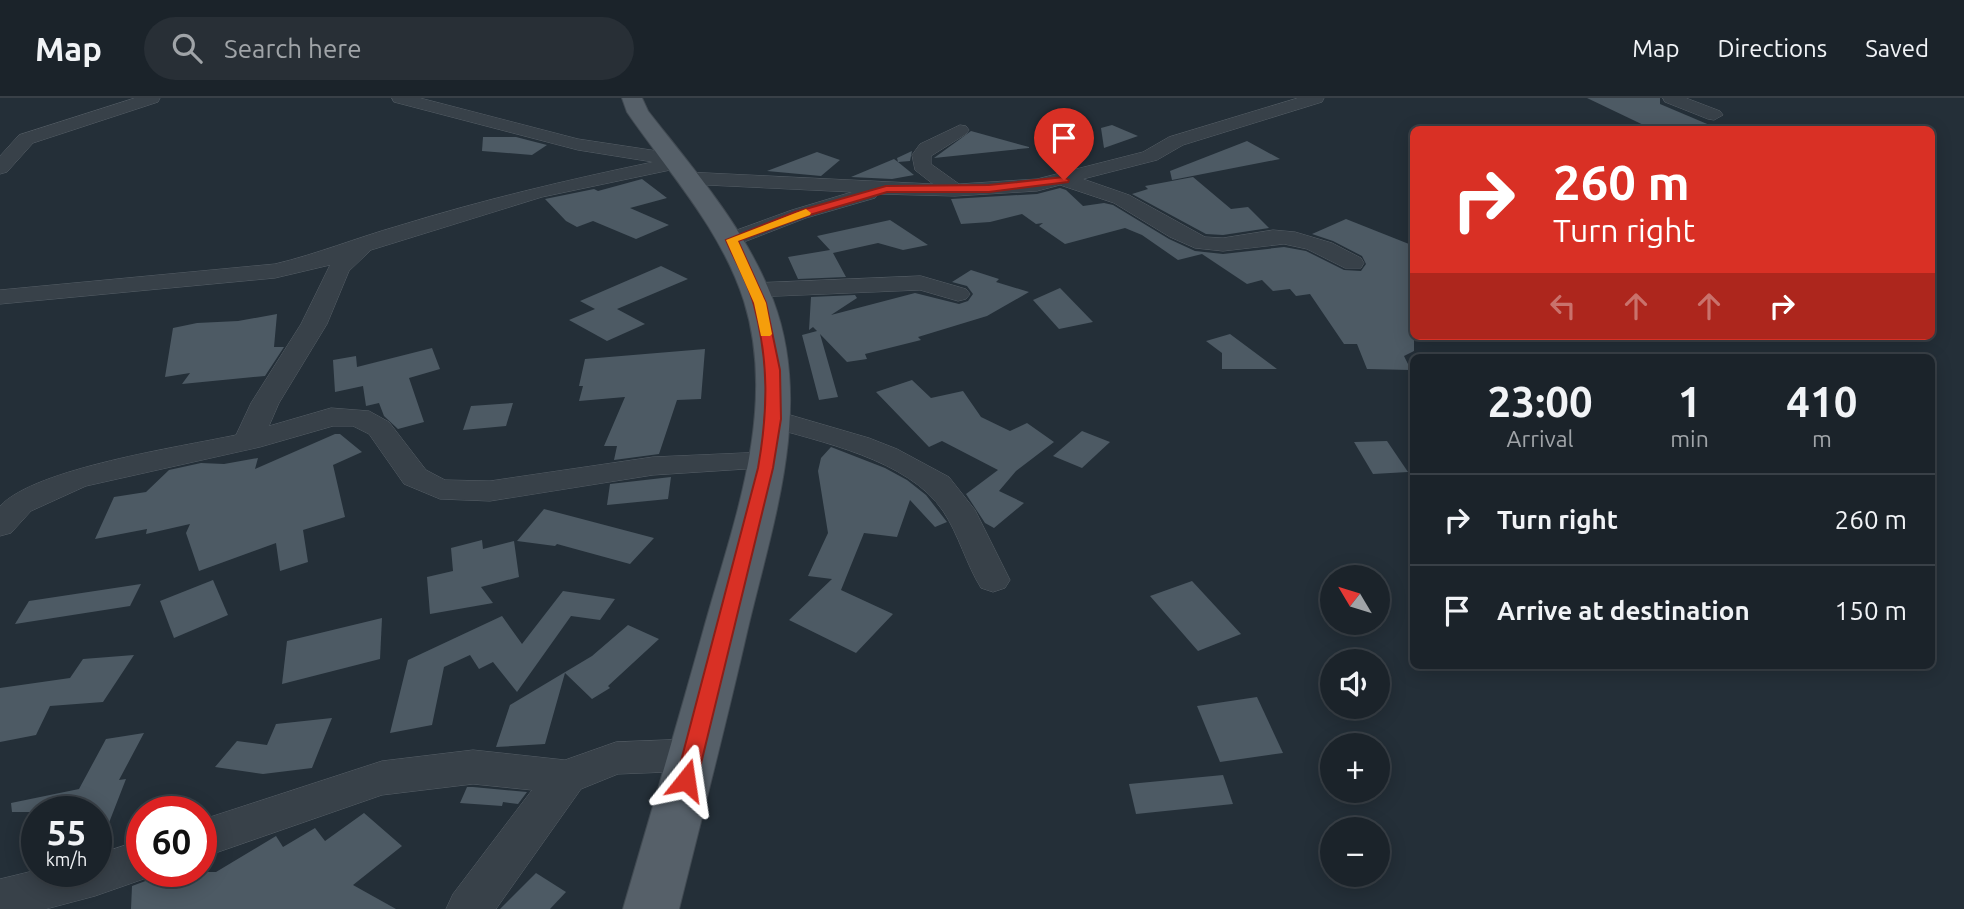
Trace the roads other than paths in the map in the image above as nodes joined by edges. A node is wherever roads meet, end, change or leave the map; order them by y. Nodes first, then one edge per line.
1 (152, 98) edge
2 (400, 98) edge
3 (632, 98) edge
4 (1316, 98) edge
5 (1671, 98) edge
6 (1714, 116) dead end
7 (960, 130) dead end
8 (678, 167) junction
9 (0, 168) edge
10 (1064, 180) junction
11 (886, 189) junction
12 (955, 190) junction
13 (732, 240) junction
14 (360, 248) junction
15 (1353, 262) dead end
16 (754, 290) junction
17 (958, 294) dead end
18 (0, 297) edge
19 (774, 419) junction
20 (248, 440) junction
21 (766, 461) junction
22 (0, 526) edge
23 (993, 580) dead end
24 (693, 755) junction
25 (566, 777) junction
26 (217, 834) edge
27 (126, 865) edge
28 (0, 900) edge
29 (470, 909) edge
30 (650, 909) edge

1 - 9 street
2 - 8 street
3 - 8 main road
4 - 10 street
5 - 6 street
7 - 12 street
8 - 11 street
8 - 13 main road
8 - 14 street
10 - 12 street
10 - 15 street
11 - 12 street
11 - 13 street
13 - 16 main road
14 - 18 street
14 - 20 street
16 - 17 street
16 - 19 main road
19 - 21 main road
19 - 23 street
20 - 21 street
20 - 22 street
21 - 24 main road
24 - 25 street
24 - 30 main road
25 - 26 street
25 - 29 street
27 - 28 street

